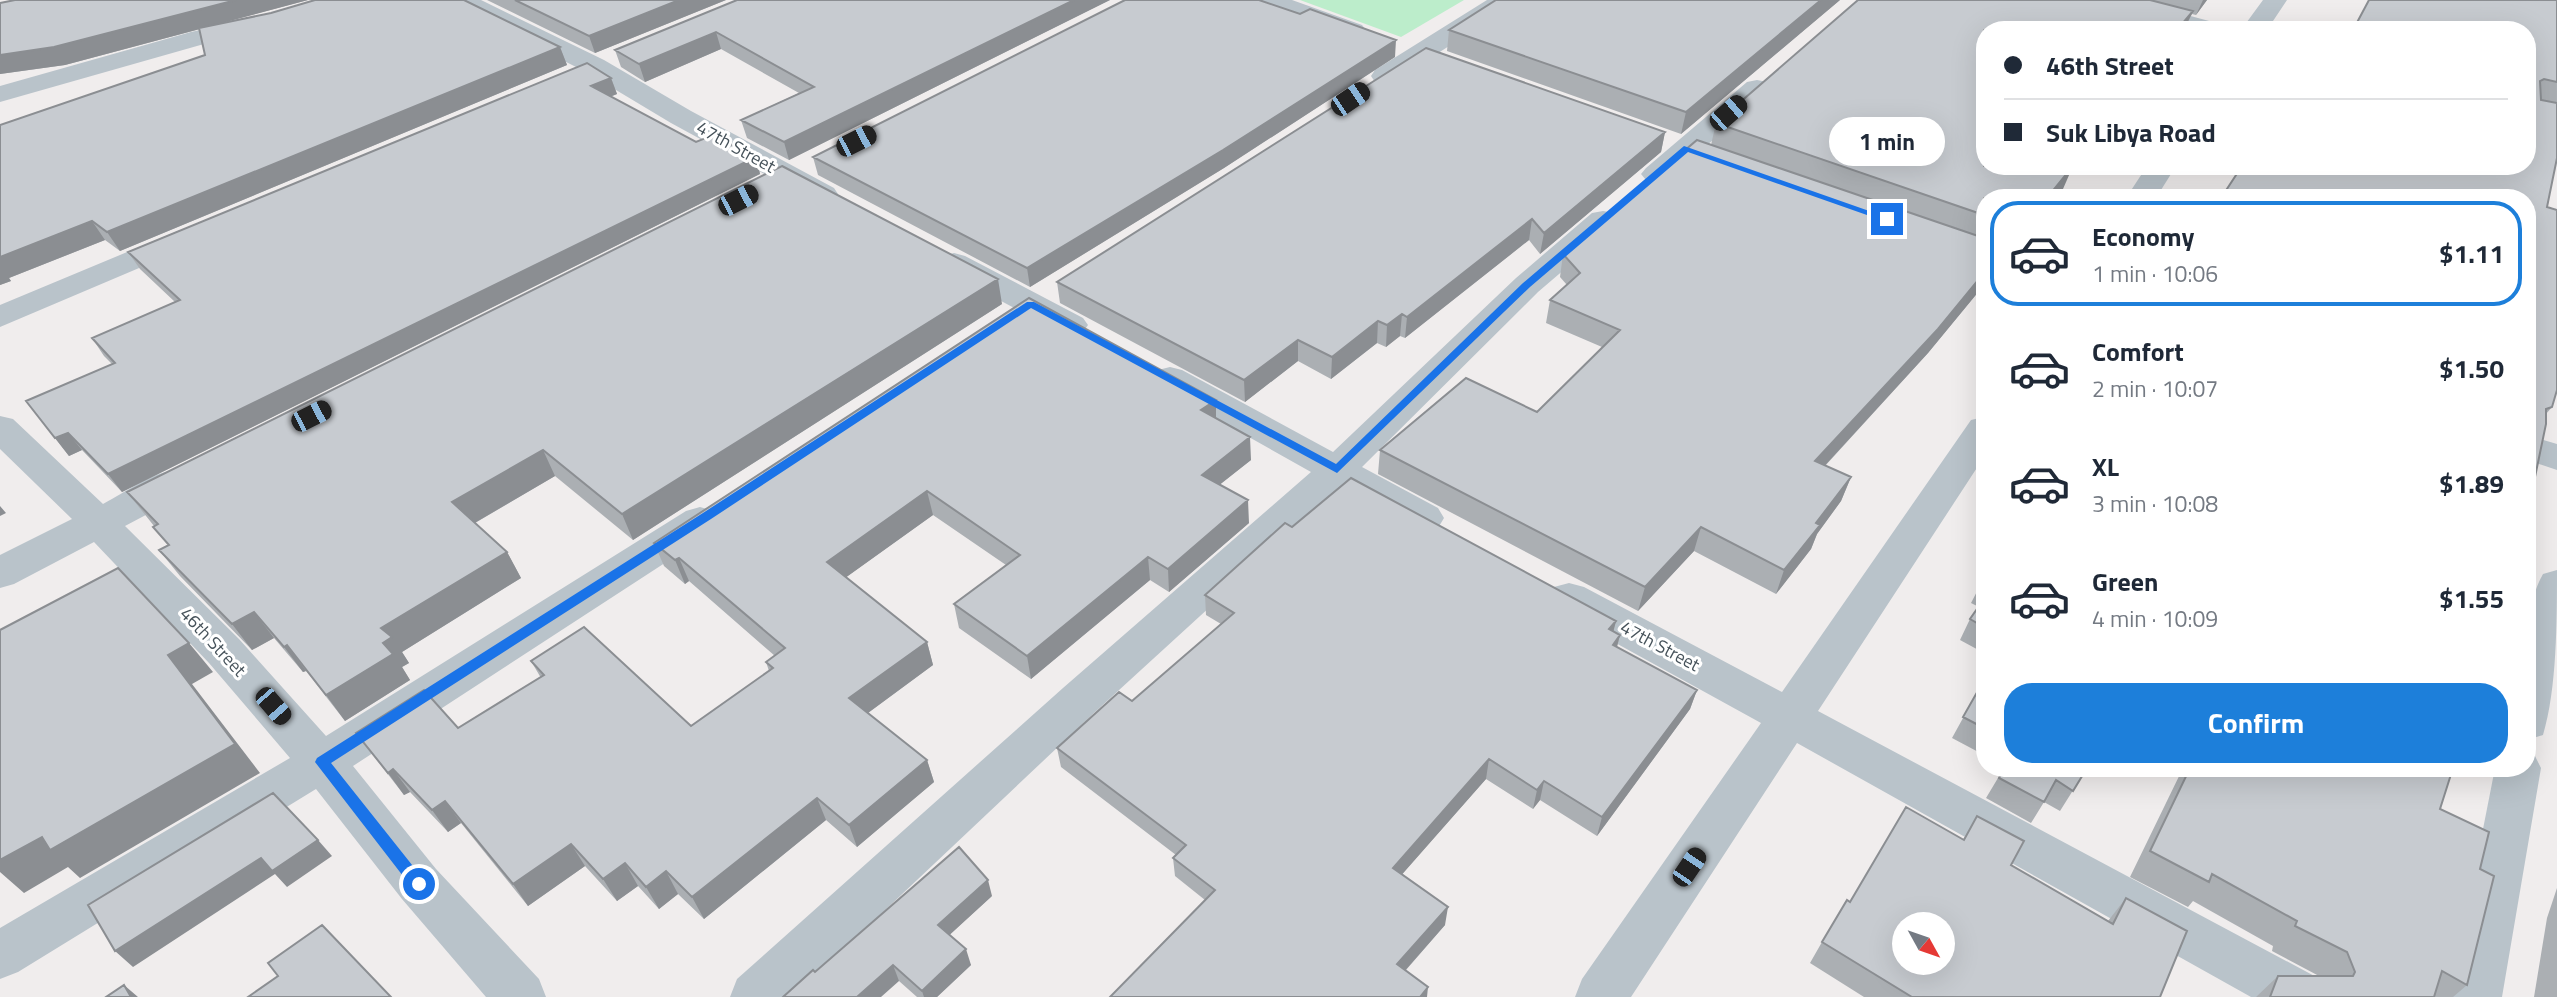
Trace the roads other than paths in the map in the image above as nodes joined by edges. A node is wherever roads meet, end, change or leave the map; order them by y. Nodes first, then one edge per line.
1 (344, 0) edge
2 (461, 0) edge
3 (1269, 0) edge
4 (1504, 0) edge
5 (2103, 0) edge
6 (2275, 0) edge
7 (2181, 21) edge
8 (2260, 21) edge
9 (1397, 46) junction
10 (632, 51) edge
11 (595, 66) junction
12 (1456, 66) edge
13 (1780, 68) edge
14 (558, 81) edge
15 (1361, 92) edge
16 (0, 94) edge
17 (823, 157) edge
18 (788, 175) junction
19 (751, 194) edge
20 (848, 207) edge
21 (211, 226) edge
22 (920, 246) edge
23 (1065, 283) edge
24 (1030, 304) junction
25 (0, 317) edge
26 (996, 327) edge
27 (1100, 341) edge
28 (1134, 359) edge
29 (0, 428) edge
30 (1976, 441) edge
31 (2536, 450) edge
32 (2557, 457) edge
33 (205, 469) edge
34 (1337, 470) junction
35 (730, 501) edge
36 (97, 522) junction
37 (1452, 534) edge
38 (0, 573) edge
39 (1534, 579) edge
40 (2557, 585) edge
41 (2536, 681) edge
42 (1791, 716) junction
43 (322, 762) junction
44 (2516, 777) edge
45 (0, 955) edge
46 (520, 997) edge
47 (756, 997) edge
48 (1601, 997) edge
49 (2301, 997) edge
50 (2476, 997) edge

1 - 16 street
2 - 11 street, 47th Street
3 - 9 street
4 - 9 street
5 - 7 street
6 - 8 street
9 - 12 street
9 - 15 street
10 - 11 street
11 - 14 street
11 - 18 street, 47th Street
13 - 34 street
17 - 18 street
18 - 19 street
18 - 20 street, 47th Street
21 - 25 street
22 - 24 street
23 - 24 street
24 - 26 street
24 - 27 street
28 - 34 street
29 - 36 street, 46th Street
30 - 42 street
31 - 32 street
33 - 36 street
34 - 37 street
34 - 47 street
35 - 43 street
36 - 38 street
36 - 43 street, 46th Street
39 - 42 street, 47th Street
40 - 41 street
42 - 48 street
42 - 49 street, 47th Street
43 - 45 street
43 - 46 street, 46th Street
44 - 50 street

